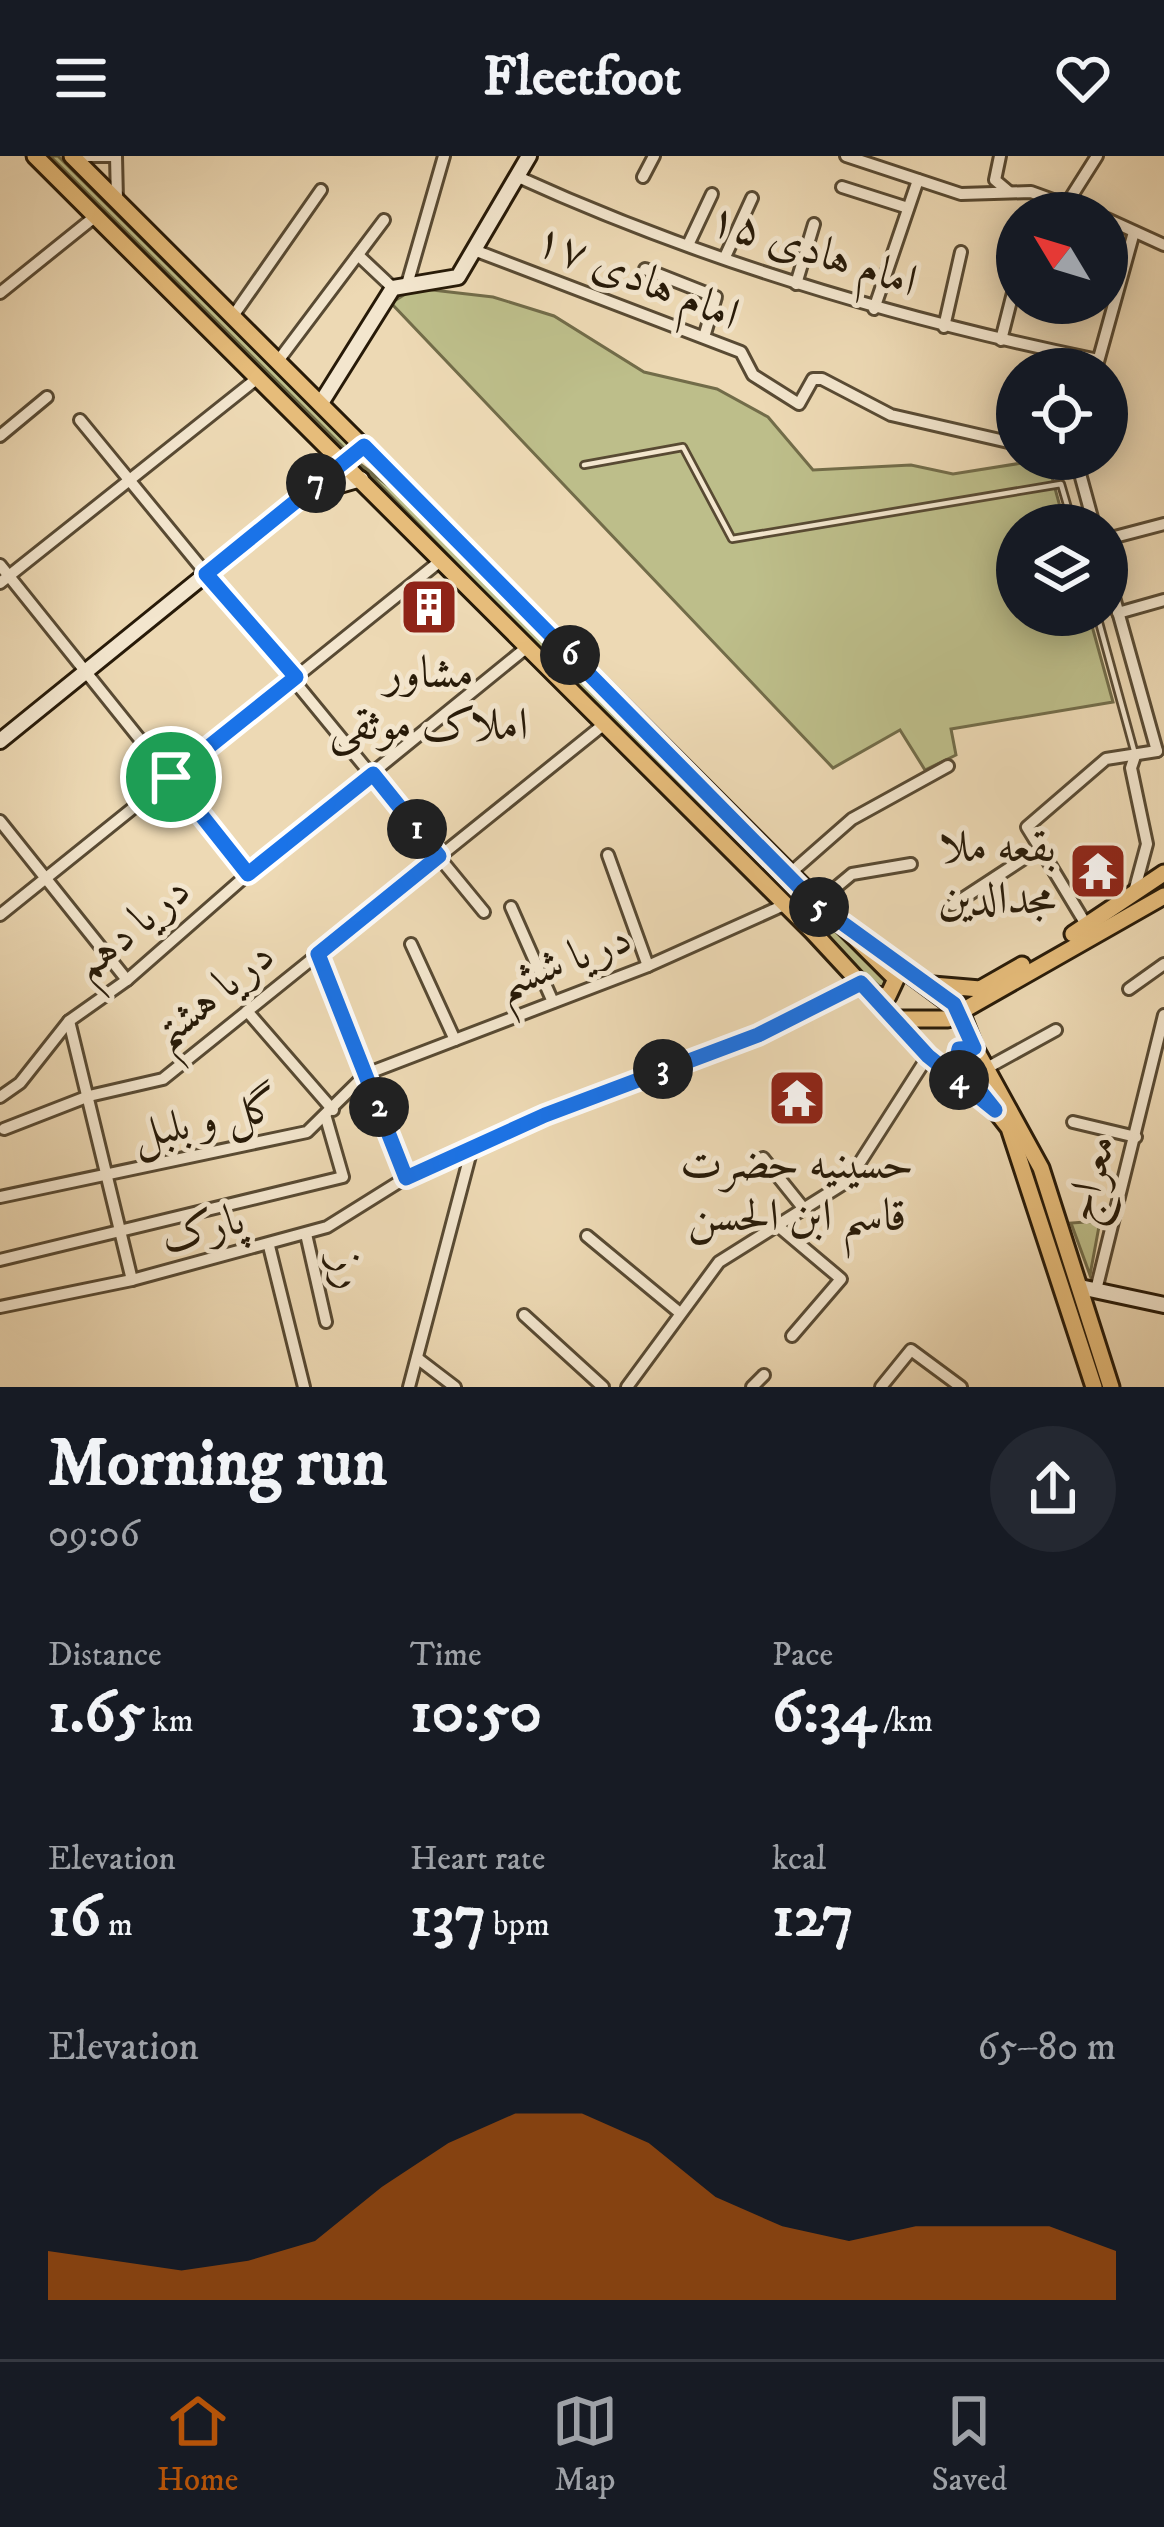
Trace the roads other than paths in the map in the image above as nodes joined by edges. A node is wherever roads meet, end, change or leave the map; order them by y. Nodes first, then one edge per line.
1 (34, 156) edge
2 (72, 156) edge
3 (116, 156) edge
4 (444, 156) edge
5 (530, 156) edge
6 (654, 156) edge
7 (846, 156) edge
8 (1000, 156) edge
9 (1097, 156) edge
10 (516, 176) junction
11 (643, 177) dead end
12 (918, 180) junction
13 (842, 187) dead end
14 (321, 190) dead end
15 (1011, 192) edge
16 (1074, 192) edge
17 (996, 193) edge
18 (712, 194) dead end
19 (752, 198) dead end
20 (117, 200) junction
21 (908, 208) junction
22 (97, 214) junction
23 (384, 220) dead end
24 (814, 224) dead end
25 (1128, 229) edge
26 (1134, 232) junction
27 (688, 245) junction
28 (1164, 245) edge
29 (474, 250) junction
30 (961, 252) dead end
31 (358, 255) junction
32 (725, 257) junction
33 (645, 269) dead end
34 (400, 284) junction
35 (796, 284) junction
36 (0, 293) edge
37 (874, 308) junction
38 (233, 316) junction
39 (1005, 324) edge
40 (944, 327) junction
41 (704, 337) junction
42 (1001, 340) junction
43 (1032, 348) edge
44 (1102, 348) edge
45 (278, 361) junction
46 (259, 377) junction
47 (47, 397) dead end
48 (321, 403) junction
49 (80, 420) dead end
50 (0, 436) edge
51 (996, 439) edge
52 (364, 446) junction
53 (344, 462) junction
54 (584, 465) dead end
55 (132, 478) junction
56 (361, 479) junction
57 (291, 502) junction
58 (1067, 504) edge
59 (1164, 524) edge
60 (1128, 533) edge
61 (439, 562) junction
62 (206, 574) junction
63 (3, 575) edge
64 (1164, 600) edge
65 (1128, 610) edge
66 (1103, 636) edge
67 (1124, 636) edge
68 (526, 648) junction
69 (86, 672) junction
70 (296, 677) junction
71 (603, 724) junction
72 (1164, 724) edge
73 (1151, 731) junction
74 (0, 741) edge
75 (1160, 754) edge
76 (1135, 757) junction
77 (948, 766) dead end
78 (373, 774) junction
79 (171, 777) junction
80 (0, 821) edge
81 (1040, 848) junction
82 (608, 855) dead end
83 (439, 856) junction
84 (911, 864) dead end
85 (1164, 873) edge
86 (248, 874) junction
87 (787, 876) junction
88 (46, 878) junction
89 (1134, 893) junction
90 (1164, 896) edge
91 (816, 904) junction
92 (953, 904) dead end
93 (784, 905) junction
94 (512, 907) dead end
95 (484, 912) dead end
96 (0, 915) edge
97 (1087, 926) junction
98 (411, 944) dead end
99 (318, 954) junction
100 (1164, 964) edge
101 (648, 966) junction
102 (127, 980) junction
103 (918, 981) junction
104 (866, 989) junction
105 (1129, 989) dead end
106 (553, 1002) junction
107 (247, 1011) junction
108 (961, 1012) junction
109 (1164, 1015) edge
110 (894, 1019) junction
111 (69, 1021) junction
112 (1056, 1030) dead end
113 (455, 1040) junction
114 (974, 1048) junction
115 (928, 1056) junction
116 (987, 1068) junction
117 (366, 1074) junction
118 (88, 1096) junction
119 (0, 1097) edge
120 (995, 1110) junction
121 (0, 1113) edge
122 (330, 1114) junction
123 (1073, 1122) dead end
124 (2, 1132) edge
125 (1136, 1136) junction
126 (472, 1148) junction
127 (763, 1158) dead end
128 (108, 1176) junction
129 (406, 1178) junction
130 (0, 1197) edge
131 (803, 1210) junction
132 (778, 1226) junction
133 (120, 1231) junction
134 (306, 1234) junction
135 (587, 1235) dead end
136 (269, 1246) junction
137 (0, 1260) edge
138 (132, 1280) junction
139 (1088, 1288) junction
140 (1164, 1305) edge
141 (0, 1306) edge
142 (680, 1313) junction
143 (524, 1315) dead end
144 (326, 1322) dead end
145 (792, 1336) dead end
146 (417, 1358) junction
147 (764, 1375) dead end
148 (304, 1387) edge
149 (409, 1387) edge
150 (455, 1387) edge
151 (603, 1387) edge
152 (627, 1387) edge
153 (752, 1387) edge
154 (881, 1387) edge
155 (961, 1387) edge
156 (1094, 1387) edge
157 (1111, 1387) edge

1 - 22 main road
2 - 3 street
2 - 20 main road
3 - 20 street
4 - 34 street
5 - 10 main road
6 - 11 street
7 - 12 street
8 - 15 street
9 - 16 street
10 - 27 street, امام هادی ۱۵
10 - 29 main road
12 - 17 street
12 - 21 street
13 - 21 street
14 - 38 street
18 - 27 street
19 - 32 street
20 - 38 main road
21 - 37 street
22 - 36 street
22 - 46 main road
23 - 31 street
24 - 35 street
25 - 26 street
26 - 28 street
26 - 44 street
27 - 32 street, امام هادی ۱۵
29 - 34 main road
29 - 41 street, امام هادی ۱۷
30 - 40 street
31 - 34 street
31 - 45 street
32 - 35 street, امام هادی ۱۵
33 - 41 street
34 - 48 main road
35 - 37 street, امام هادی ۱۵
37 - 40 street, امام هادی ۱۵
38 - 45 main road
39 - 42 street
40 - 42 street, امام هادی ۱۵
41 - 51 street, امام هادی ۱۷
42 - 43 street, امام هادی ۱۵
45 - 48 main road
46 - 53 main road
46 - 55 street
47 - 50 street
48 - 52 main road
49 - 55 street
52 - 53 main road
52 - 87 main road
53 - 56 main road
53 - 57 main road
54 - 58 lane
55 - 62 street
55 - 63 street
56 - 57 main road
56 - 61 main road
57 - 62 main road
59 - 60 street
61 - 68 main road
61 - 70 street
62 - 69 main road
62 - 70 street
63 - 69 street
64 - 65 street
66 - 76 lane
67 - 73 street
68 - 71 main road
68 - 78 street, دریا دهم
69 - 74 main road
69 - 79 street
70 - 78 street
70 - 79 street
71 - 83 street, دریا هشتم
71 - 93 main road
72 - 73 street
73 - 75 street
75 - 76 street
76 - 81 street
76 - 89 street
77 - 87 street
78 - 83 street
78 - 86 street, دریا دهم
79 - 86 street
79 - 88 street
80 - 88 street
81 - 92 street
81 - 97 street
82 - 101 street
83 - 95 street
83 - 99 street, دریا هشتم
84 - 91 street
85 - 89 main road
86 - 102 street, دریا دهم
87 - 91 main road
88 - 96 street
88 - 102 street
89 - 97 main road
90 - 108 main road
91 - 103 main road
91 - 104 main road
93 - 101 street, دریا ششم
93 - 104 main road
94 - 106 street
97 - 103 main road
98 - 113 street
99 - 107 street, دریا هشتم
99 - 117 street
100 - 105 street
101 - 106 street, دریا ششم
102 - 111 street, دریا دهم
103 - 108 main road
104 - 110 main road
104 - 126 street, پارک
106 - 113 street, دریا ششم
107 - 118 street, دریا هشتم
107 - 122 street
108 - 110 main road
108 - 114 main road
109 - 125 street, معراج
110 - 115 main road
111 - 118 street
111 - 119 street, دریا دهم
112 - 116 street
113 - 117 street, دریا ششم
114 - 116 main road
114 - 120 main road
115 - 120 main road
115 - 131 street
116 - 139 main road
117 - 122 street, گل و بلبل
117 - 129 street
118 - 124 street, دریا هشتم
118 - 128 street
120 - 156 main road
121 - 124 street
122 - 128 street, گل و بلبل
122 - 133 street
123 - 125 street
125 - 139 street, معراج
126 - 129 street, پارک
126 - 146 street
127 - 131 street
128 - 130 street, گل و بلبل
128 - 133 street
129 - 134 street, پارک
131 - 132 street
132 - 142 street
132 - 145 street
133 - 137 street
133 - 138 street
134 - 136 street, پارک
134 - 144 street, رز
135 - 142 street
136 - 138 street, پارک
136 - 148 street
138 - 141 street, پارک
139 - 140 main road
139 - 157 main road
142 - 152 street
143 - 151 street
146 - 149 street
146 - 150 street
147 - 153 street
154 - 155 street

